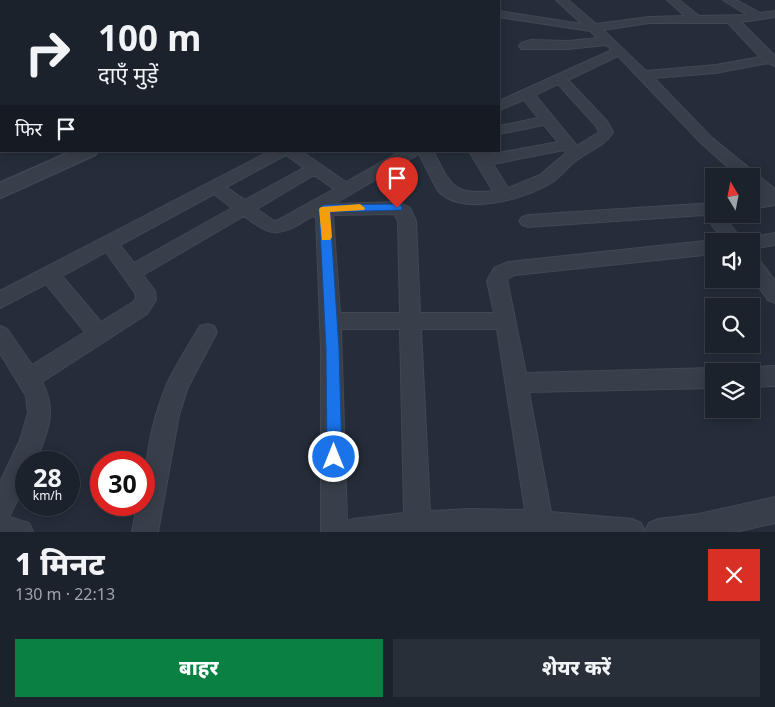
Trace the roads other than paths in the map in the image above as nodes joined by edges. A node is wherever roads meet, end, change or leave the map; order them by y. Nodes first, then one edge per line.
1 (561, 0) edge
2 (672, 0) edge
3 (728, 0) edge
4 (500, 14) edge
5 (775, 14) edge
6 (759, 17) junction
7 (696, 19) junction
8 (732, 19) junction
9 (595, 28) junction
10 (608, 41) junction
11 (525, 46) dead end
12 (620, 51) junction
13 (773, 60) edge
14 (643, 75) junction
15 (559, 78) junction
16 (527, 94) junction
17 (500, 106) edge
18 (548, 120) junction
19 (500, 130) edge
20 (572, 150) junction
21 (51, 152) edge
22 (86, 152) edge
23 (280, 152) edge
24 (291, 152) edge
25 (411, 152) edge
26 (426, 152) edge
27 (479, 156) edge
28 (315, 168) junction
29 (739, 168) edge
30 (0, 174) edge
31 (760, 186) edge
32 (215, 187) junction
33 (345, 190) junction
34 (0, 191) edge
35 (504, 194) junction
36 (775, 199) edge
37 (760, 202) edge
38 (246, 209) junction
39 (705, 209) edge
40 (316, 210) junction
41 (528, 221) dead end
42 (775, 239) edge
43 (760, 242) edge
44 (109, 243) junction
45 (705, 248) edge
46 (131, 273) junction
47 (49, 274) junction
48 (760, 275) edge
49 (775, 295) edge
50 (0, 300) edge
51 (331, 321) junction
52 (409, 321) junction
53 (506, 321) junction
54 (207, 332) dead end
55 (0, 335) edge
56 (100, 335) junction
57 (775, 376) edge
58 (760, 377) edge
59 (705, 378) edge
60 (29, 379) junction
61 (515, 383) junction
62 (0, 508) edge
63 (775, 510) edge
64 (540, 524) junction
65 (417, 525) junction
66 (0, 528) edge
67 (20, 532) edge
68 (145, 532) edge
69 (334, 532) edge
70 (353, 532) edge
71 (632, 532) edge
72 (658, 532) edge

1 - 9 street
2 - 7 street
3 - 6 street
4 - 9 street
5 - 6 street
6 - 8 street
7 - 8 street
7 - 9 street
8 - 13 street
9 - 10 street
10 - 11 street
10 - 12 street
12 - 14 street
12 - 15 street
13 - 14 street
14 - 29 street
15 - 16 street
15 - 20 street
16 - 17 street
16 - 18 street
18 - 19 street
18 - 20 street
20 - 27 street
20 - 35 street
21 - 30 street
22 - 34 street
23 - 32 street
24 - 28 street
25 - 33 street
26 - 35 street
27 - 35 street
28 - 33 street
28 - 38 street
31 - 36 street
32 - 38 street
32 - 44 street
33 - 40 street
36 - 37 street
38 - 40 street
38 - 46 street
39 - 41 street
40 - 51 street
40 - 52 street
42 - 43 street
44 - 46 street
44 - 47 street
45 - 53 street
46 - 56 street
47 - 50 street
47 - 56 street
48 - 49 street
51 - 52 street
51 - 69 street
52 - 53 street
52 - 65 street
53 - 61 street
54 - 68 street
55 - 60 street
56 - 60 street
57 - 58 street
59 - 61 street
60 - 62 street
61 - 64 street
63 - 72 street
64 - 65 street
64 - 71 street
65 - 70 street
66 - 67 street

